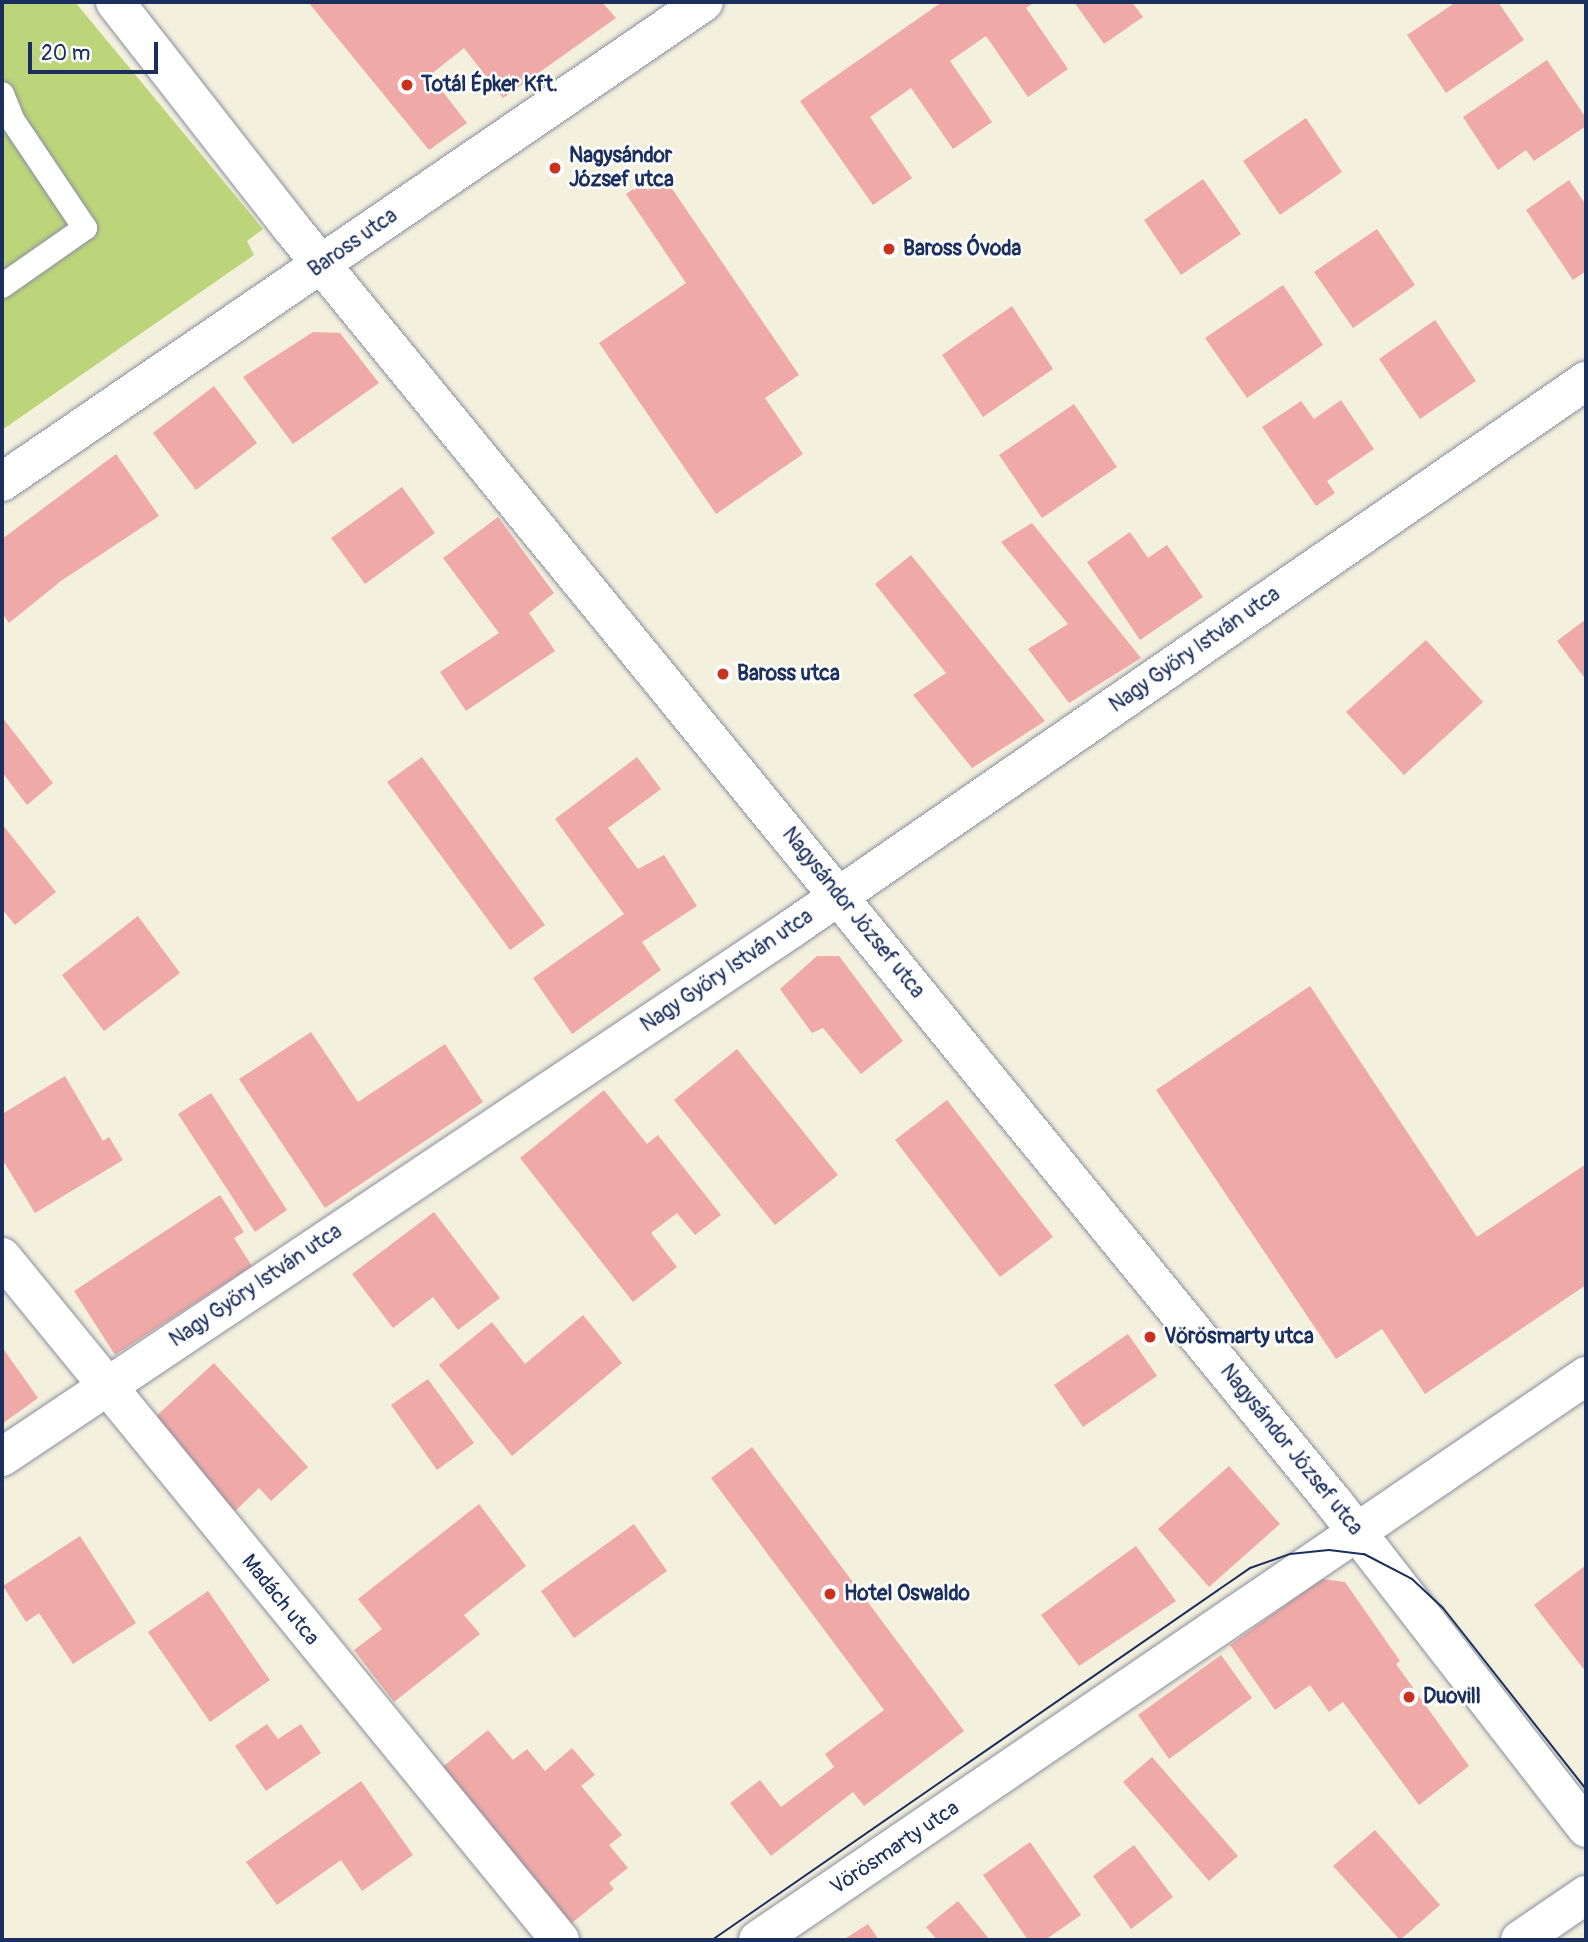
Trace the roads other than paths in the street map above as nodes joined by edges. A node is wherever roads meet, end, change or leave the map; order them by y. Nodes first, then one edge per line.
1 (115, 2) edge
2 (704, 2) edge
3 (2, 94) edge
4 (322, 264) junction
5 (2, 286) edge
6 (1586, 381) edge
7 (2, 482) edge
8 (839, 895) junction
9 (2, 1257) edge
10 (1586, 1376) edge
11 (105, 1387) junction
12 (2, 1457) edge
13 (1356, 1532) junction
14 (1586, 1828) edge
15 (1586, 1895) edge
16 (560, 1940) edge
17 (758, 1940) edge
18 (1520, 1940) edge

1 - 4 street, Nagysándor József utca
2 - 4 street, Baross utca
3 - 5 lane
4 - 7 street, Baross utca
4 - 8 street, Nagysándor József utca
6 - 8 street, Nagy Győry István utca
8 - 11 street, Nagy Győry István utca
8 - 13 street, Nagysándor József utca
9 - 11 street, Madách utca
10 - 13 street, Vörösmarty utca
11 - 12 street, Nagy Győry István utca
11 - 16 street, Madách utca
13 - 14 street, Nagysándor József utca
13 - 17 street, Vörösmarty utca
15 - 18 street

